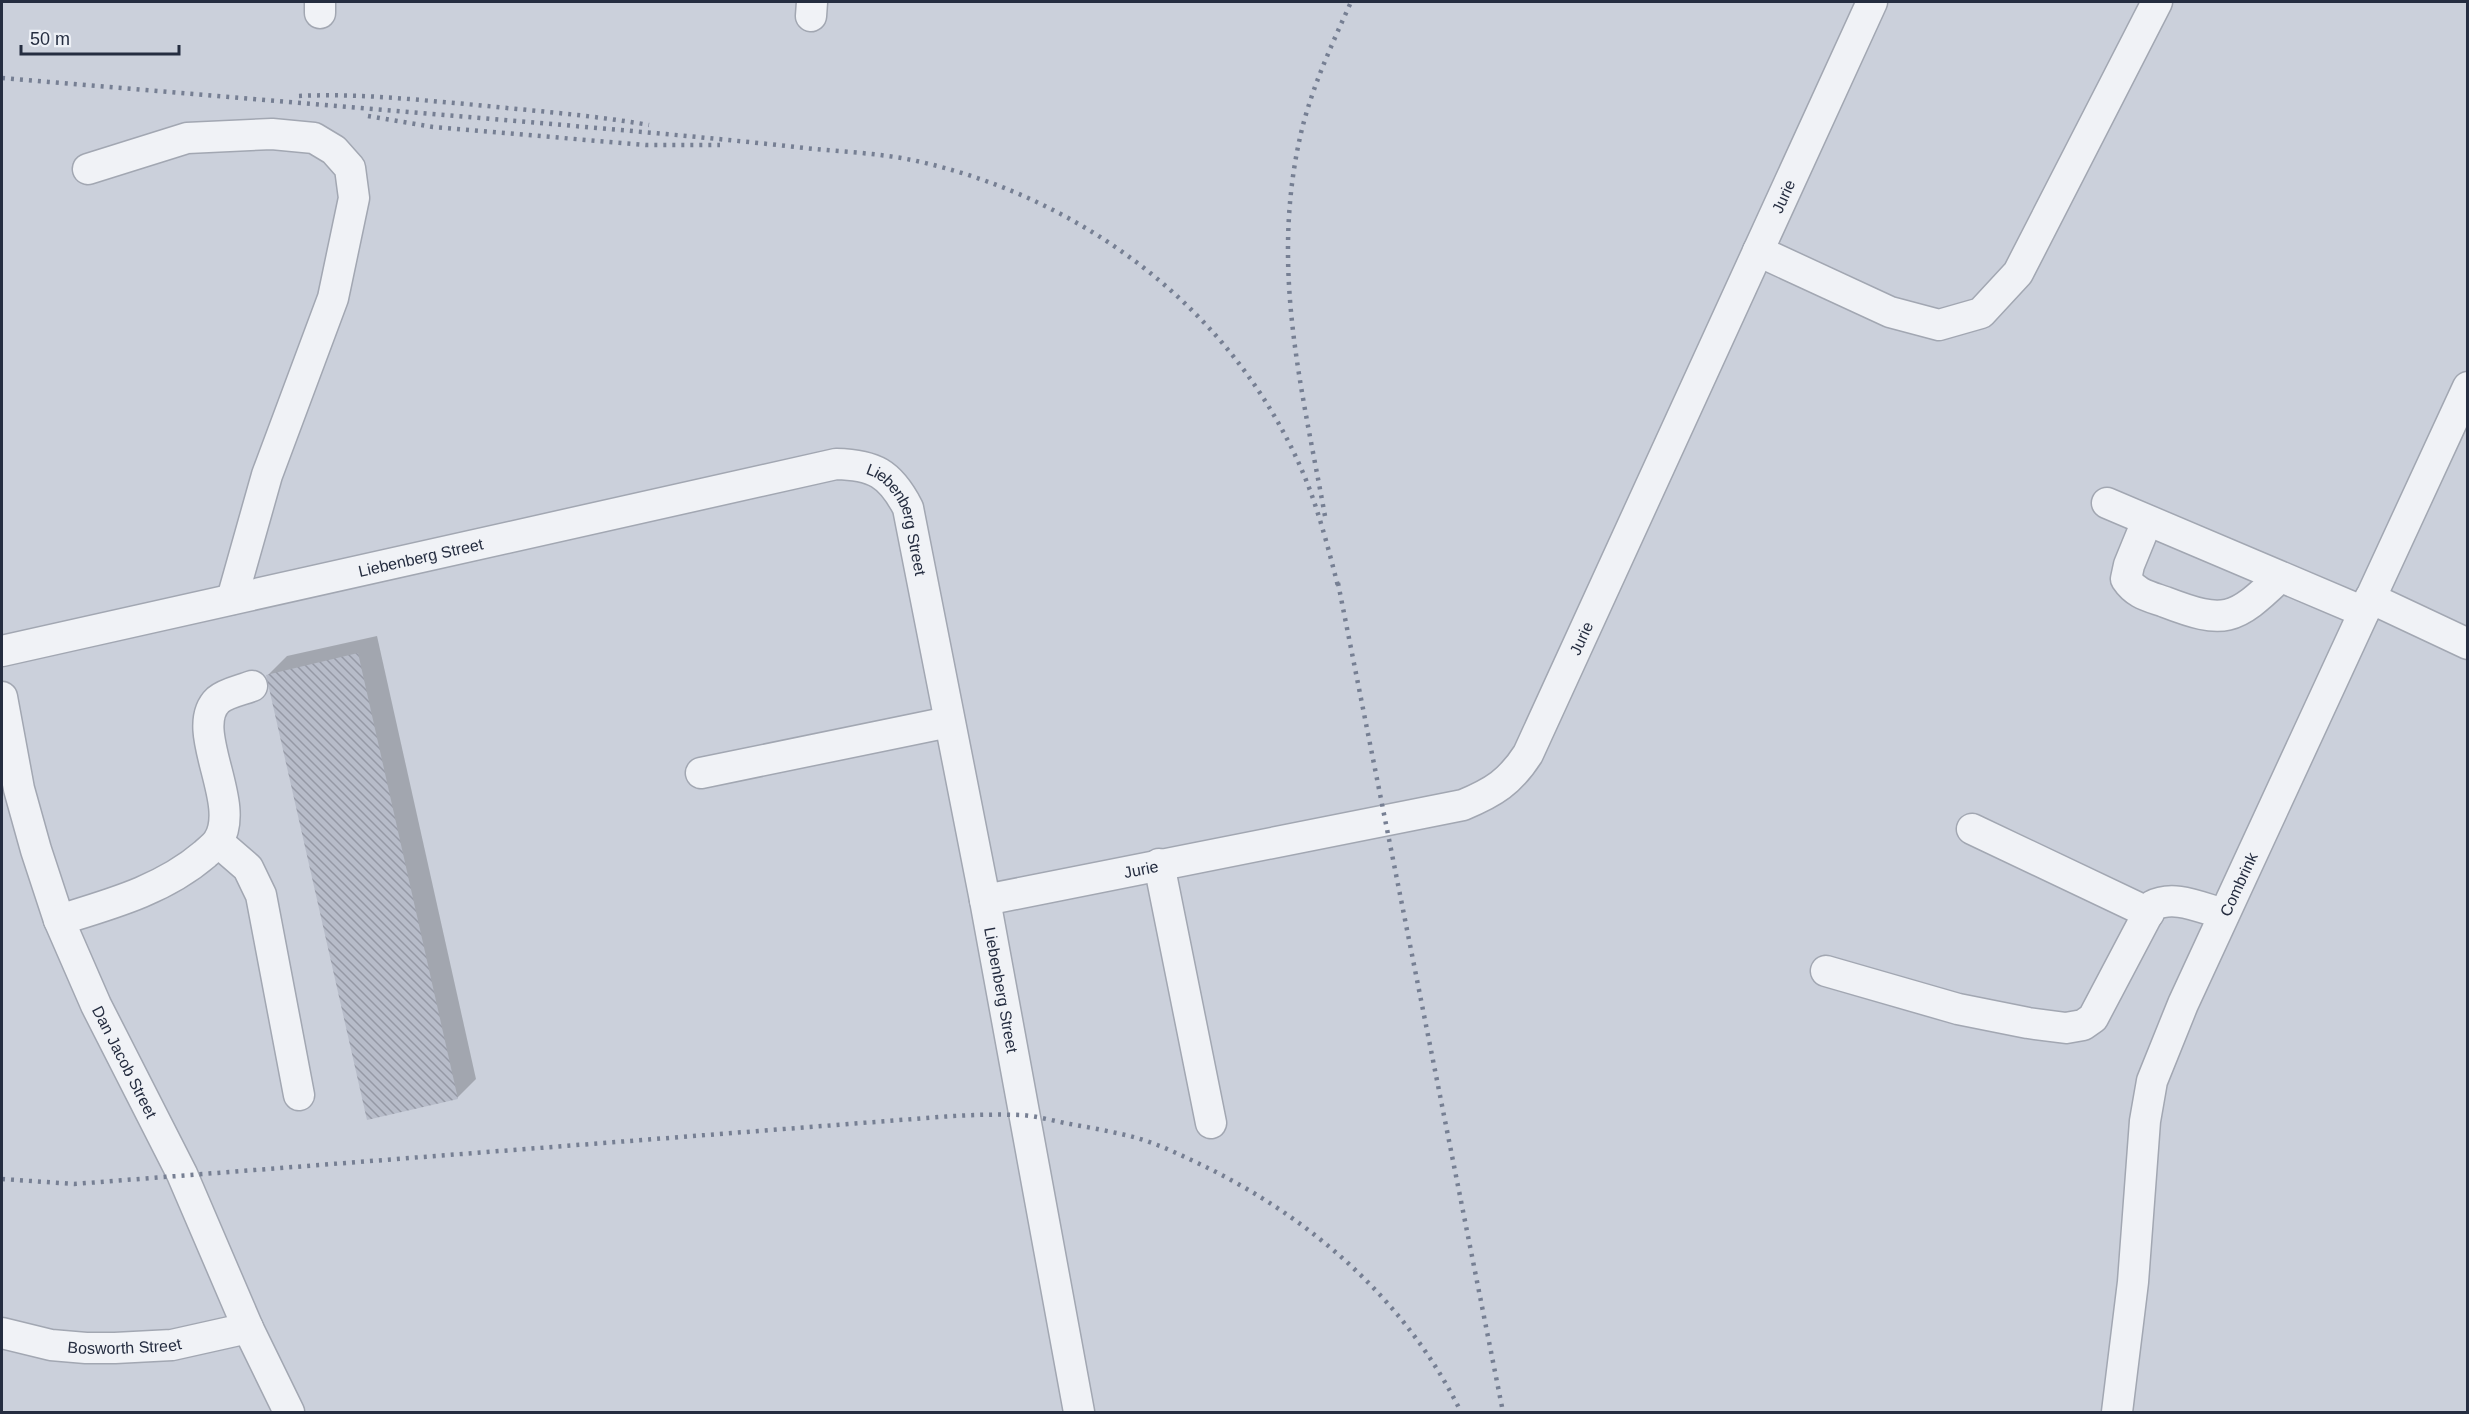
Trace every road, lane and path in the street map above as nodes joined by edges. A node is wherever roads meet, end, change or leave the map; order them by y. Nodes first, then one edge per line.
1 (1872, 2) edge
2 (2157, 2) edge
3 (88, 169) dead end
4 (1758, 251) junction
5 (2468, 387) edge
6 (2107, 504) dead end
7 (2147, 521) junction
8 (2280, 577) junction
9 (232, 599) junction
10 (2367, 605) junction
11 (2468, 644) edge
12 (2, 651) edge
13 (252, 686) dead end
14 (2, 697) edge
15 (949, 722) junction
16 (701, 773) dead end
17 (1972, 829) dead end
18 (218, 842) junction
19 (1159, 864) junction
20 (985, 900) junction
21 (2149, 913) junction
22 (2224, 914) junction
23 (59, 920) junction
24 (1826, 971) dead end
25 (299, 1095) dead end
26 (1211, 1123) dead end
27 (248, 1328) junction
28 (2, 1333) edge
29 (289, 1413) edge
30 (1079, 1413) edge
31 (2117, 1413) edge

1 - 4 street, Jurie
2 - 4 street
3 - 9 street
4 - 19 street, Jurie
5 - 10 street, Combrink
6 - 7 street
7 - 8 street
7 - 8 street
8 - 10 street
9 - 12 street, Liebenberg Street
9 - 15 street, Liebenberg Street
10 - 11 street
10 - 22 street, Combrink
13 - 18 street
14 - 23 street, Dan Jacob Street
15 - 16 street
15 - 20 street, Liebenberg Street
17 - 21 street
18 - 23 street
18 - 25 street
19 - 20 street, Jurie
19 - 26 street
20 - 30 street, Liebenberg Street
21 - 22 street
21 - 24 street
22 - 31 street, Combrink
23 - 27 street, Dan Jacob Street
27 - 28 street, Bosworth Street
27 - 29 street, Dan Jacob Street

